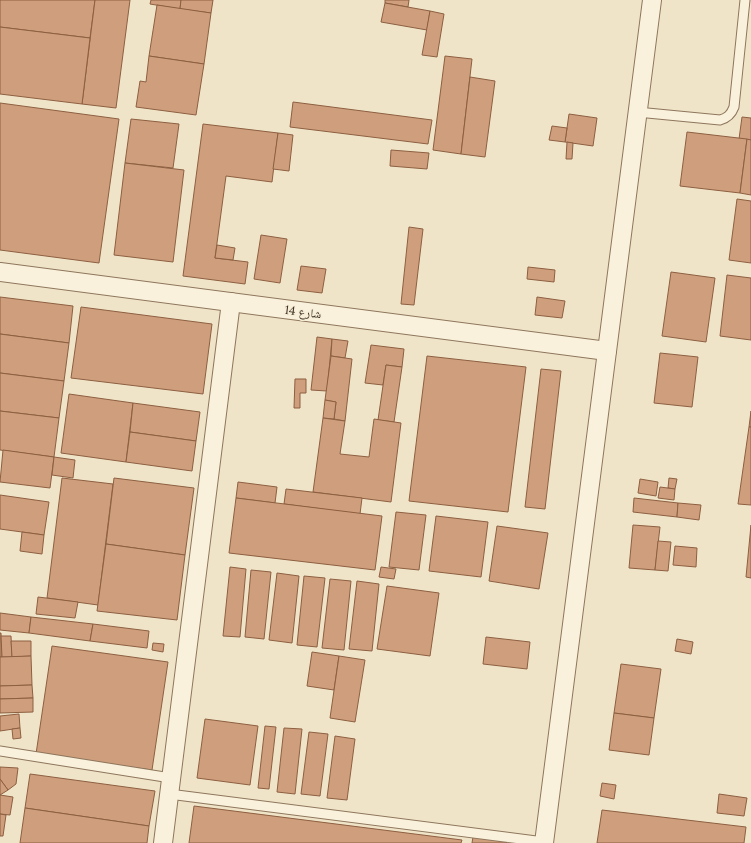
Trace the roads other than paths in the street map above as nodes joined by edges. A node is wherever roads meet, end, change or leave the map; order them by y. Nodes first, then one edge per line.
1 (652, 0) edge
2 (745, 0) edge
3 (637, 112) junction
4 (0, 272) edge
5 (231, 302) junction
6 (607, 351) junction
7 (0, 751) edge
8 (170, 786) junction
9 (163, 843) edge
10 (544, 843) edge

1 - 3 street
2 - 3 lane
3 - 6 street
4 - 5 street, شارع 14
5 - 6 street, شارع 14
5 - 8 street
6 - 10 street
7 - 8 lane
8 - 9 street
8 - 10 lane

